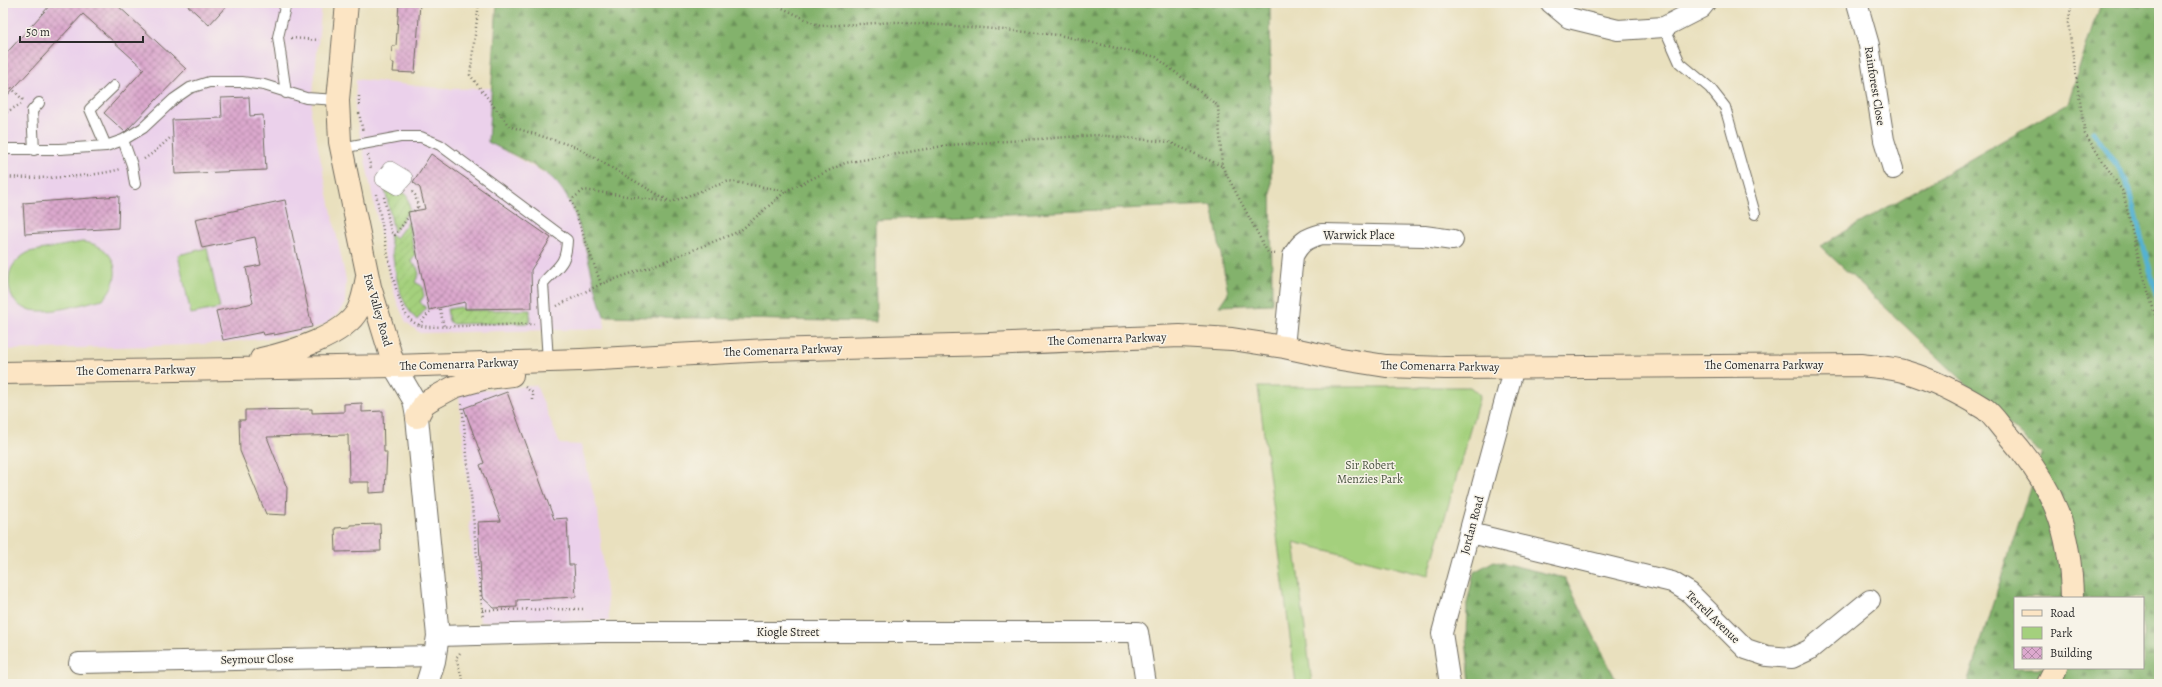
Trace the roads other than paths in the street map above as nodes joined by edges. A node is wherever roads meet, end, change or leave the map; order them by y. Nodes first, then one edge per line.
1 (286, 3) edge
2 (346, 3) edge
3 (1550, 3) edge
4 (1705, 3) edge
5 (1857, 3) edge
6 (1664, 27) junction
7 (114, 86) dead end
8 (286, 93) junction
9 (338, 100) junction
10 (38, 104) road end
11 (123, 140) junction
12 (106, 146) junction
13 (341, 148) junction
14 (3, 149) edge
15 (34, 150) junction
16 (1893, 169) dead end
17 (135, 184) dead end
18 (1755, 214) dead end
19 (1453, 240) dead end
20 (367, 276) junction
21 (1284, 347) junction
22 (581, 360) junction
23 (548, 361) junction
24 (394, 366) junction
25 (1514, 366) junction
26 (222, 368) junction
27 (3, 373) edge
28 (417, 417) junction
29 (1470, 532) junction
30 (2072, 597) edge
31 (1870, 600) dead end
32 (436, 651) junction
33 (79, 663) dead end
34 (2056, 669) edge
35 (427, 684) edge
36 (441, 684) edge
37 (1146, 684) edge
38 (1450, 684) edge
39 (2048, 684) edge

1 - 8 lane
2 - 9 main road, Fox Valley Road
3 - 6 street
4 - 6 street
5 - 16 street, Rainforest Close
6 - 18 lane
7 - 12 lane
8 - 9 lane
8 - 11 lane
9 - 13 main road, Fox Valley Road
10 - 15 lane
11 - 12 lane
11 - 17 lane
12 - 15 lane
13 - 20 main road, Fox Valley Road
13 - 23 lane
14 - 15 lane
19 - 21 street, Warwick Place
20 - 24 main road, Fox Valley Road
20 - 26 main road
21 - 22 main road, The Comenarra Parkway
21 - 25 main road, The Comenarra Parkway
22 - 23 main road, The Comenarra Parkway
22 - 28 main road
23 - 24 main road, The Comenarra Parkway
24 - 26 main road, The Comenarra Parkway
24 - 28 street, Fox Valley Road
25 - 29 street, Jordan Road
25 - 30 main road, The Comenarra Parkway
26 - 27 main road, The Comenarra Parkway
28 - 32 street, Fox Valley Road
29 - 31 street, Terrell Avenue
29 - 38 street, Jordan Road
32 - 33 street, Seymour Close
32 - 35 street, Fox Valley Road
32 - 36 street
32 - 37 street, Kiogle Street
34 - 39 main road

